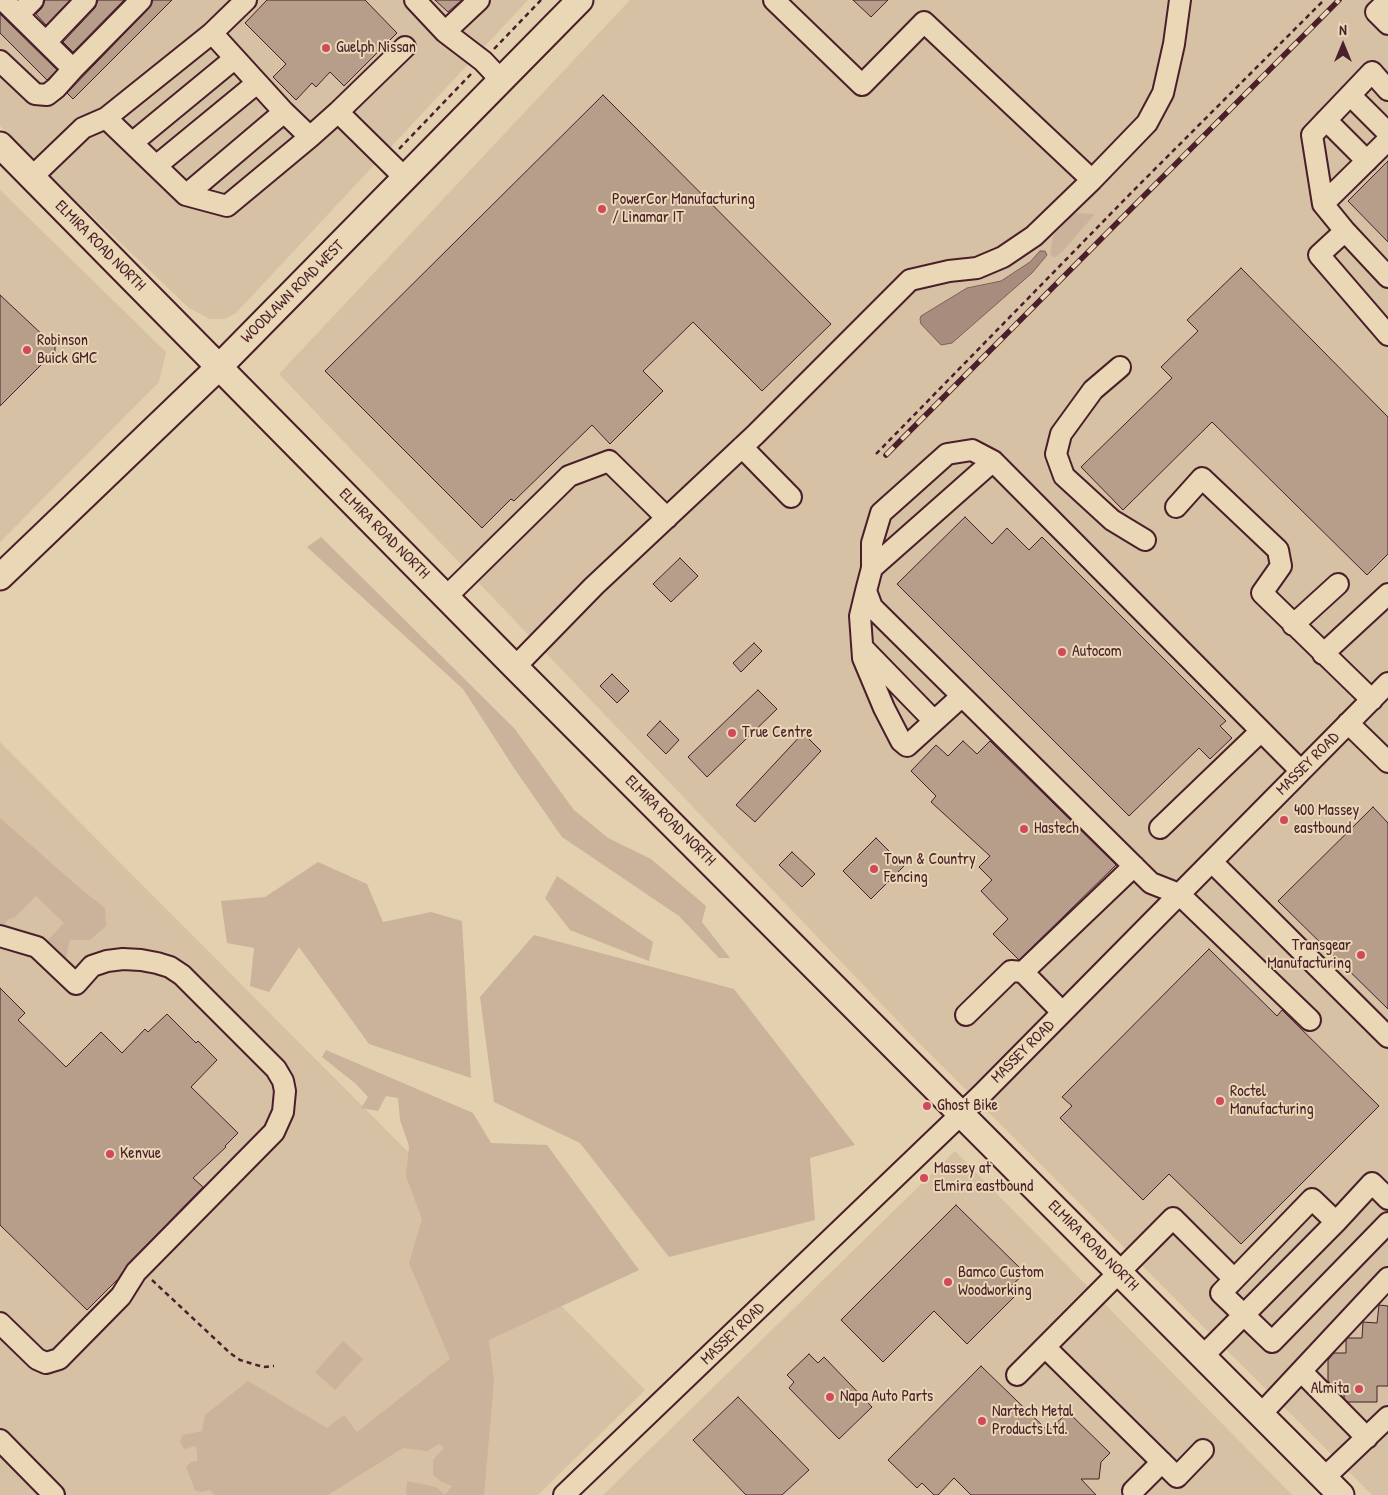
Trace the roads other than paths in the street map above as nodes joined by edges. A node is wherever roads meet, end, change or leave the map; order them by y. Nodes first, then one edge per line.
1 (3, 0) edge
2 (33, 0) edge
3 (86, 0) edge
4 (141, 0) edge
5 (246, 0) edge
6 (415, 0) edge
7 (479, 0) edge
8 (580, 0) edge
9 (774, 0) edge
10 (1180, 0) edge
11 (1388, 1) edge
12 (18, 15) junction
13 (1388, 24) edge
14 (446, 32) junction
15 (212, 33) junction
16 (46, 42) junction
17 (405, 47) dead end
18 (234, 58) junction
19 (0, 61) edge
20 (73, 69) junction
21 (501, 80) junction
22 (257, 83) junction
23 (1388, 90) edge
24 (1350, 95) junction
25 (284, 112) junction
26 (338, 112) junction
27 (106, 118) junction
28 (1326, 120) junction
29 (1388, 133) edge
30 (310, 137) junction
31 (1388, 140) edge
32 (132, 143) junction
33 (0, 145) edge
34 (1367, 160) junction
35 (156, 166) junction
36 (32, 177) junction
37 (406, 178) junction
38 (1092, 180) junction
39 (186, 195) junction
40 (1323, 204) junction
41 (1345, 231) junction
42 (1388, 277) edge
43 (1388, 335) edge
44 (219, 367) junction
45 (1120, 367) dead end
46 (742, 447) junction
47 (993, 461) junction
48 (791, 497) dead end
49 (1176, 507) dead end
50 (667, 518) junction
51 (1145, 540) dead end
52 (872, 568) junction
53 (0, 577) edge
54 (1338, 584) dead end
55 (866, 591) junction
56 (1388, 594) edge
57 (446, 597) junction
58 (1294, 625) junction
59 (862, 647) junction
60 (1323, 654) junction
61 (515, 667) junction
62 (1388, 683) edge
63 (962, 696) junction
64 (1372, 700) junction
65 (934, 721) junction
66 (1348, 724) junction
67 (1261, 731) junction
68 (1388, 762) edge
69 (1301, 771) junction
70 (1160, 828) dead end
71 (1212, 862) junction
72 (1134, 866) junction
73 (1179, 894) junction
74 (0, 936) edge
75 (1023, 972) junction
76 (1062, 1012) junction
77 (966, 1015) dead end
78 (1310, 1020) dead end
79 (1388, 1037) edge
80 (962, 1113) junction
81 (1388, 1199) edge
82 (1336, 1222) junction
83 (1388, 1223) edge
84 (1119, 1272) junction
85 (1388, 1278) edge
86 (1234, 1279) junction
87 (1244, 1316) junction
88 (0, 1323) edge
89 (1046, 1346) junction
90 (1203, 1356) junction
91 (1300, 1371) junction
92 (1017, 1375) dead end
93 (1260, 1414) junction
94 (1388, 1417) edge
95 (1366, 1438) junction
96 (0, 1440) edge
97 (1203, 1450) dead end
98 (1162, 1462) junction
99 (1324, 1478) junction
100 (1133, 1491) dead end
101 (54, 1495) edge
102 (564, 1495) edge
103 (1341, 1495) edge

1 - 12 street
2 - 12 street
3 - 16 street
4 - 20 street
5 - 15 street
6 - 14 street
7 - 14 street
8 - 21 main road, WOODLAWN ROAD WEST
9 - 38 street
10 - 38 street
11 - 13 street
12 - 16 street
14 - 21 street
15 - 18 street
15 - 27 street
16 - 20 street
17 - 26 street
18 - 22 street
18 - 32 street
19 - 20 street
21 - 37 main road, WOODLAWN ROAD WEST
22 - 25 street
22 - 35 street
23 - 24 street
24 - 28 street
24 - 29 street
25 - 30 street
25 - 39 street
26 - 30 street
26 - 37 street
27 - 32 street
27 - 36 street
28 - 34 street
28 - 40 street
30 - 39 street
31 - 34 street
32 - 35 street
33 - 36 main road, ELMIRA ROAD NORTH
34 - 40 street
35 - 39 street
36 - 44 main road, ELMIRA ROAD NORTH
37 - 44 main road, WOODLAWN ROAD WEST
38 - 46 street
40 - 41 street
41 - 42 street
41 - 43 street
44 - 53 main road, WOODLAWN ROAD WEST
44 - 57 main road, ELMIRA ROAD NORTH
45 - 51 street
46 - 48 street
46 - 50 street
47 - 52 street
47 - 52 street
47 - 67 street
49 - 58 street
50 - 57 street
50 - 61 street
52 - 55 street
54 - 58 street
55 - 59 street
55 - 63 street
56 - 60 street
57 - 61 main road, ELMIRA ROAD NORTH
58 - 60 street
59 - 65 street
59 - 65 street
60 - 64 street
61 - 80 main road, ELMIRA ROAD NORTH
62 - 64 street, MASSEY ROAD
63 - 65 street
63 - 72 street
64 - 66 street, MASSEY ROAD
66 - 68 street
66 - 69 street, MASSEY ROAD
67 - 69 street
67 - 70 street
69 - 71 street, MASSEY ROAD
71 - 73 street, MASSEY ROAD
71 - 79 street
72 - 73 street
72 - 75 street
73 - 76 street, MASSEY ROAD
73 - 78 street
74 - 88 street
75 - 76 street
75 - 77 street
76 - 80 street, MASSEY ROAD
80 - 84 main road, ELMIRA ROAD NORTH
80 - 102 street, MASSEY ROAD
81 - 82 street
82 - 86 street
82 - 87 street
83 - 87 street
84 - 86 street
84 - 89 street
84 - 90 main road, ELMIRA ROAD NORTH
85 - 91 street
86 - 87 street
87 - 90 street
89 - 92 street
89 - 98 street
90 - 93 main road, ELMIRA ROAD NORTH
91 - 93 street
91 - 95 street
93 - 99 main road, ELMIRA ROAD NORTH
94 - 95 street
95 - 99 street
96 - 101 street
97 - 98 street
98 - 100 street
99 - 103 main road, ELMIRA ROAD NORTH

